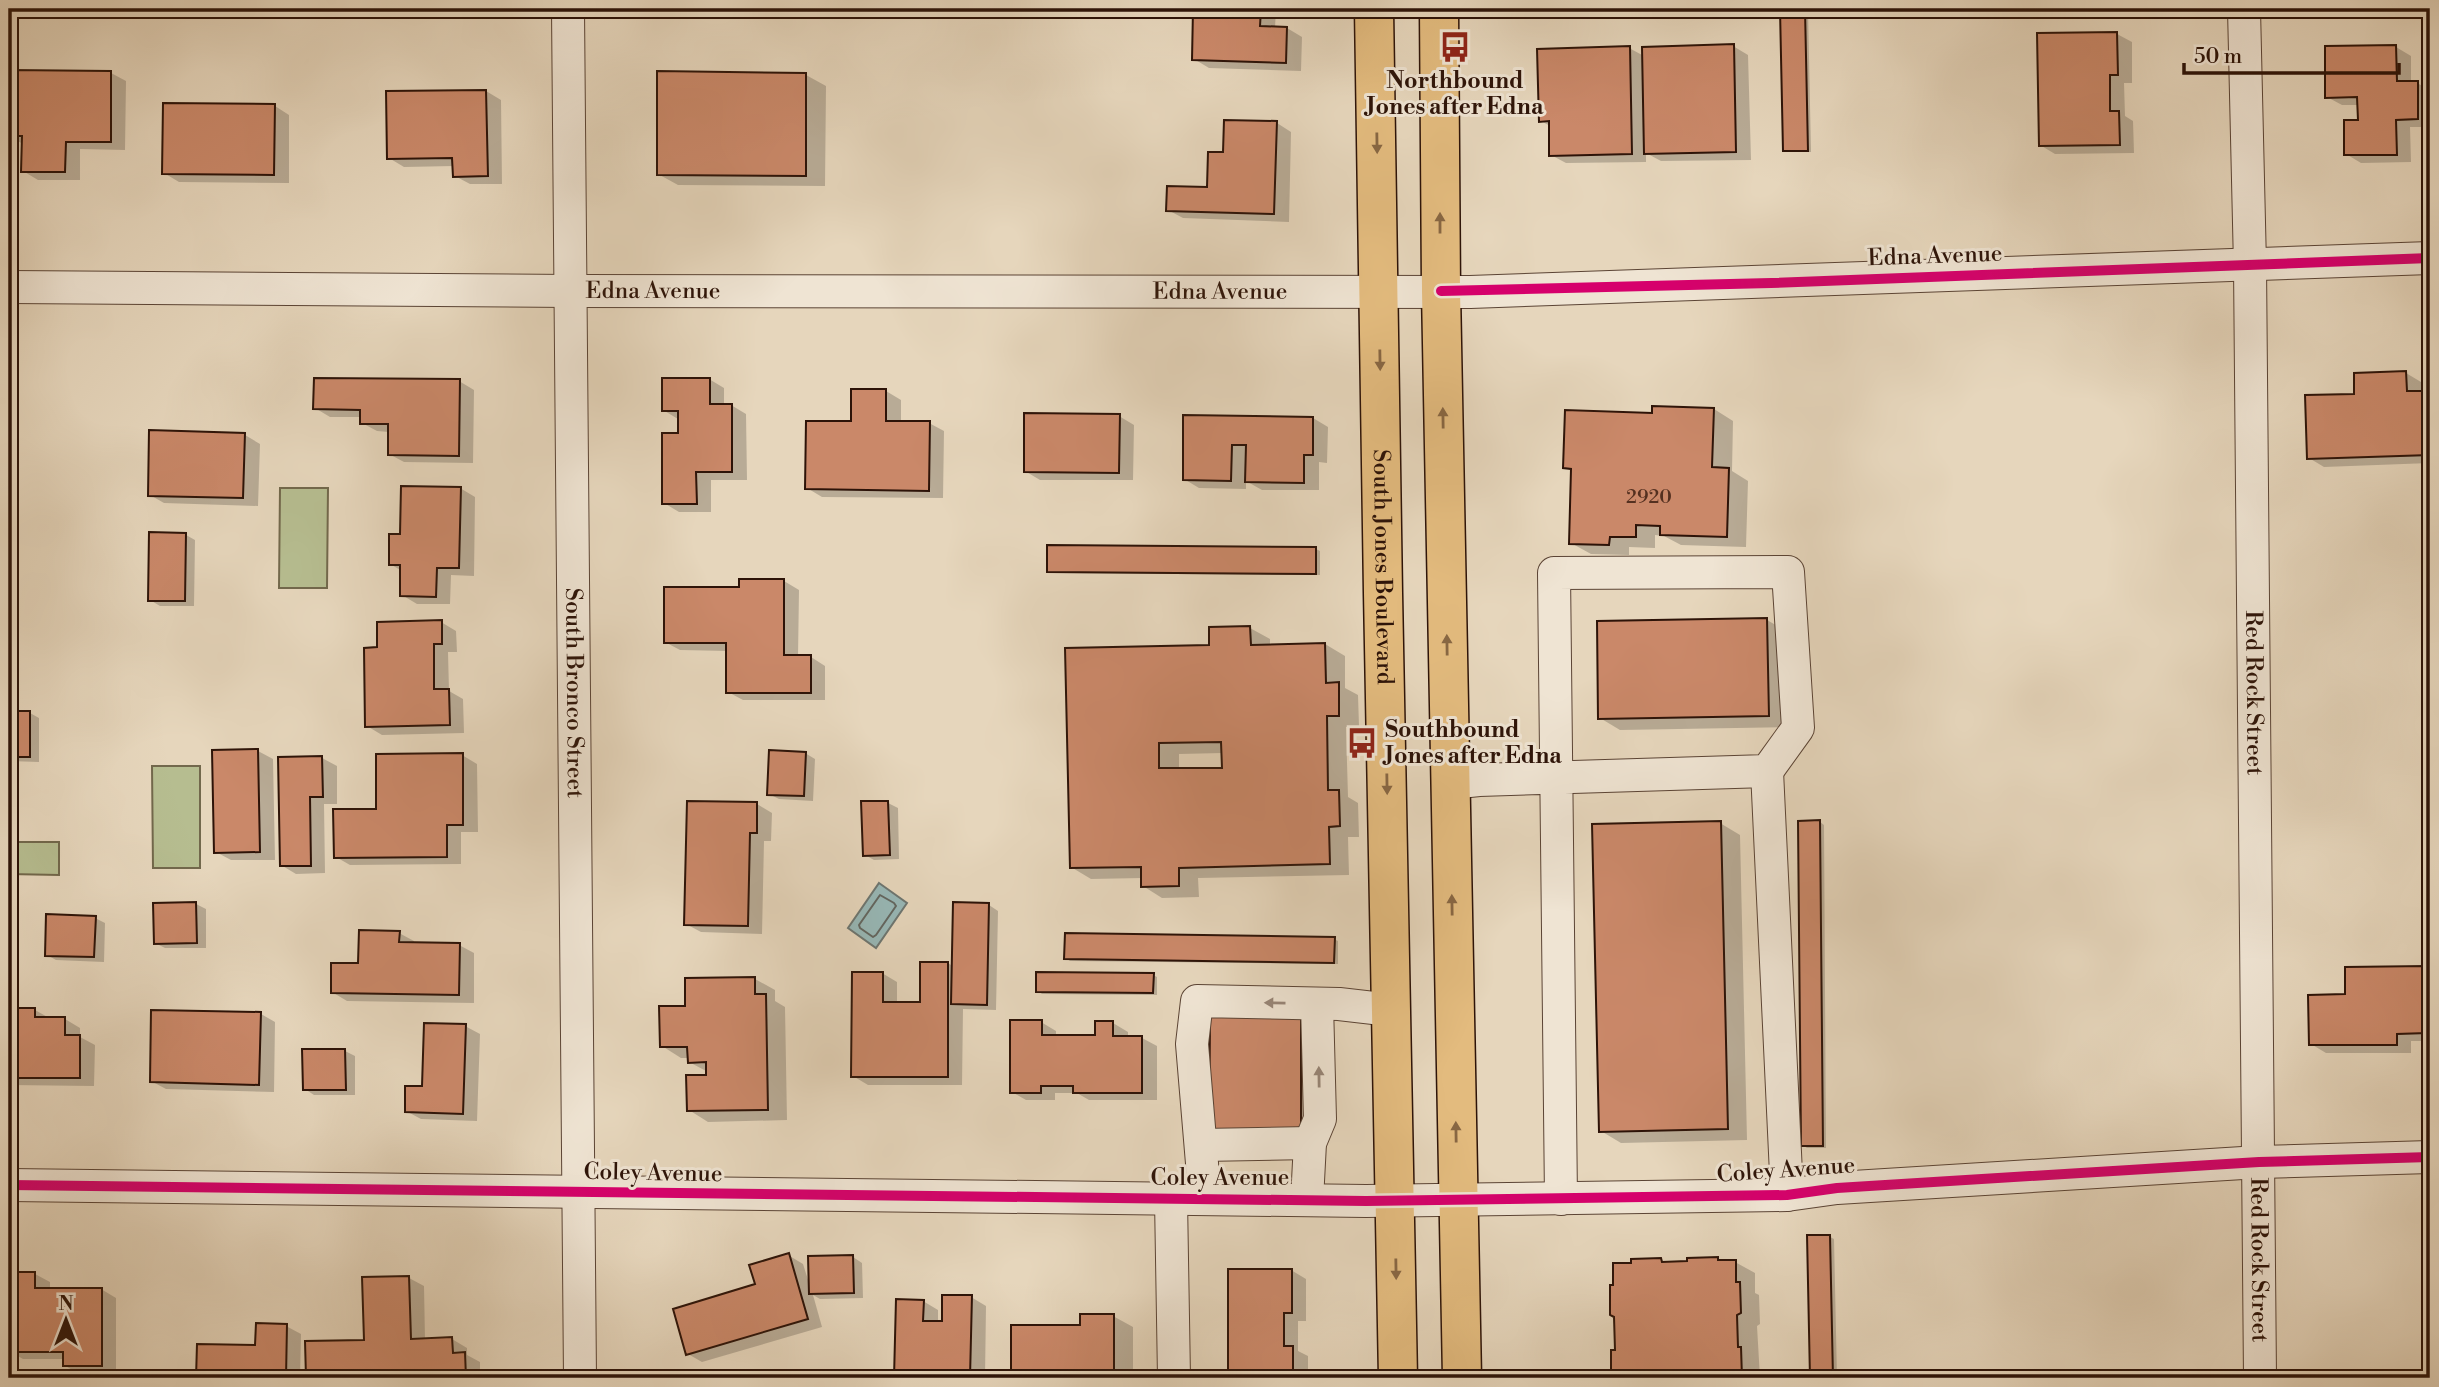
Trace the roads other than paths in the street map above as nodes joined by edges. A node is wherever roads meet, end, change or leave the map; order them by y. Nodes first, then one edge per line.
1 (568, 9) edge
2 (1374, 9) edge
3 (1439, 9) edge
4 (2244, 9) edge
5 (2430, 258) edge
6 (2250, 265) junction
7 (9, 287) edge
8 (571, 291) junction
9 (1441, 291) junction
10 (1380, 292) junction
11 (1767, 771) junction
12 (1555, 778) junction
13 (1450, 783) junction
14 (1317, 1004) junction
15 (1391, 1010) junction
16 (1310, 1143) junction
17 (1202, 1145) junction
18 (2430, 1157) edge
19 (2259, 1162) junction
20 (9, 1185) edge
21 (577, 1193) junction
22 (1787, 1195) junction
23 (1171, 1199) junction
24 (1205, 1199) junction
25 (1560, 1199) junction
26 (1307, 1200) junction
27 (1458, 1200) junction
28 (1395, 1201) junction
29 (580, 1378) edge
30 (1174, 1378) edge
31 (1398, 1378) edge
32 (1462, 1378) edge
33 (2260, 1378) edge

1 - 8 street, South Bronco Street
2 -> 10 main road, South Jones Boulevard
9 -> 3 main road
4 - 6 street, Red Rock Street
5 - 6 street, Edna Avenue
6 - 9 street, Edna Avenue
6 - 19 street, Red Rock Street
7 - 8 street, Edna Avenue
8 - 10 street, Edna Avenue
8 - 21 street, South Bronco Street
9 - 10 street, Edna Avenue
13 -> 9 main road
10 -> 15 main road, South Jones Boulevard
11 - 12 street
11 - 12 street
11 - 22 street
12 - 13 street
12 - 25 street
27 -> 13 main road
14 - 15 street
16 -> 14 street
14 -> 17 street
15 - 28 main road, South Jones Boulevard
16 - 17 street
16 - 26 street
17 - 24 street
18 - 19 street, Coley Avenue
19 - 22 street, Coley Avenue
19 - 33 street, Red Rock Street
20 - 21 street, Coley Avenue
21 - 23 street, Coley Avenue
21 - 29 street, South Bronco Street
22 - 25 street, Coley Avenue
23 - 24 street, Coley Avenue
23 - 30 street
24 - 26 street, Coley Avenue
25 - 27 street, Coley Avenue
26 - 28 street, Coley Avenue
27 - 28 street, Coley Avenue
27 - 32 main road
28 -> 31 main road, South Jones Boulevard

